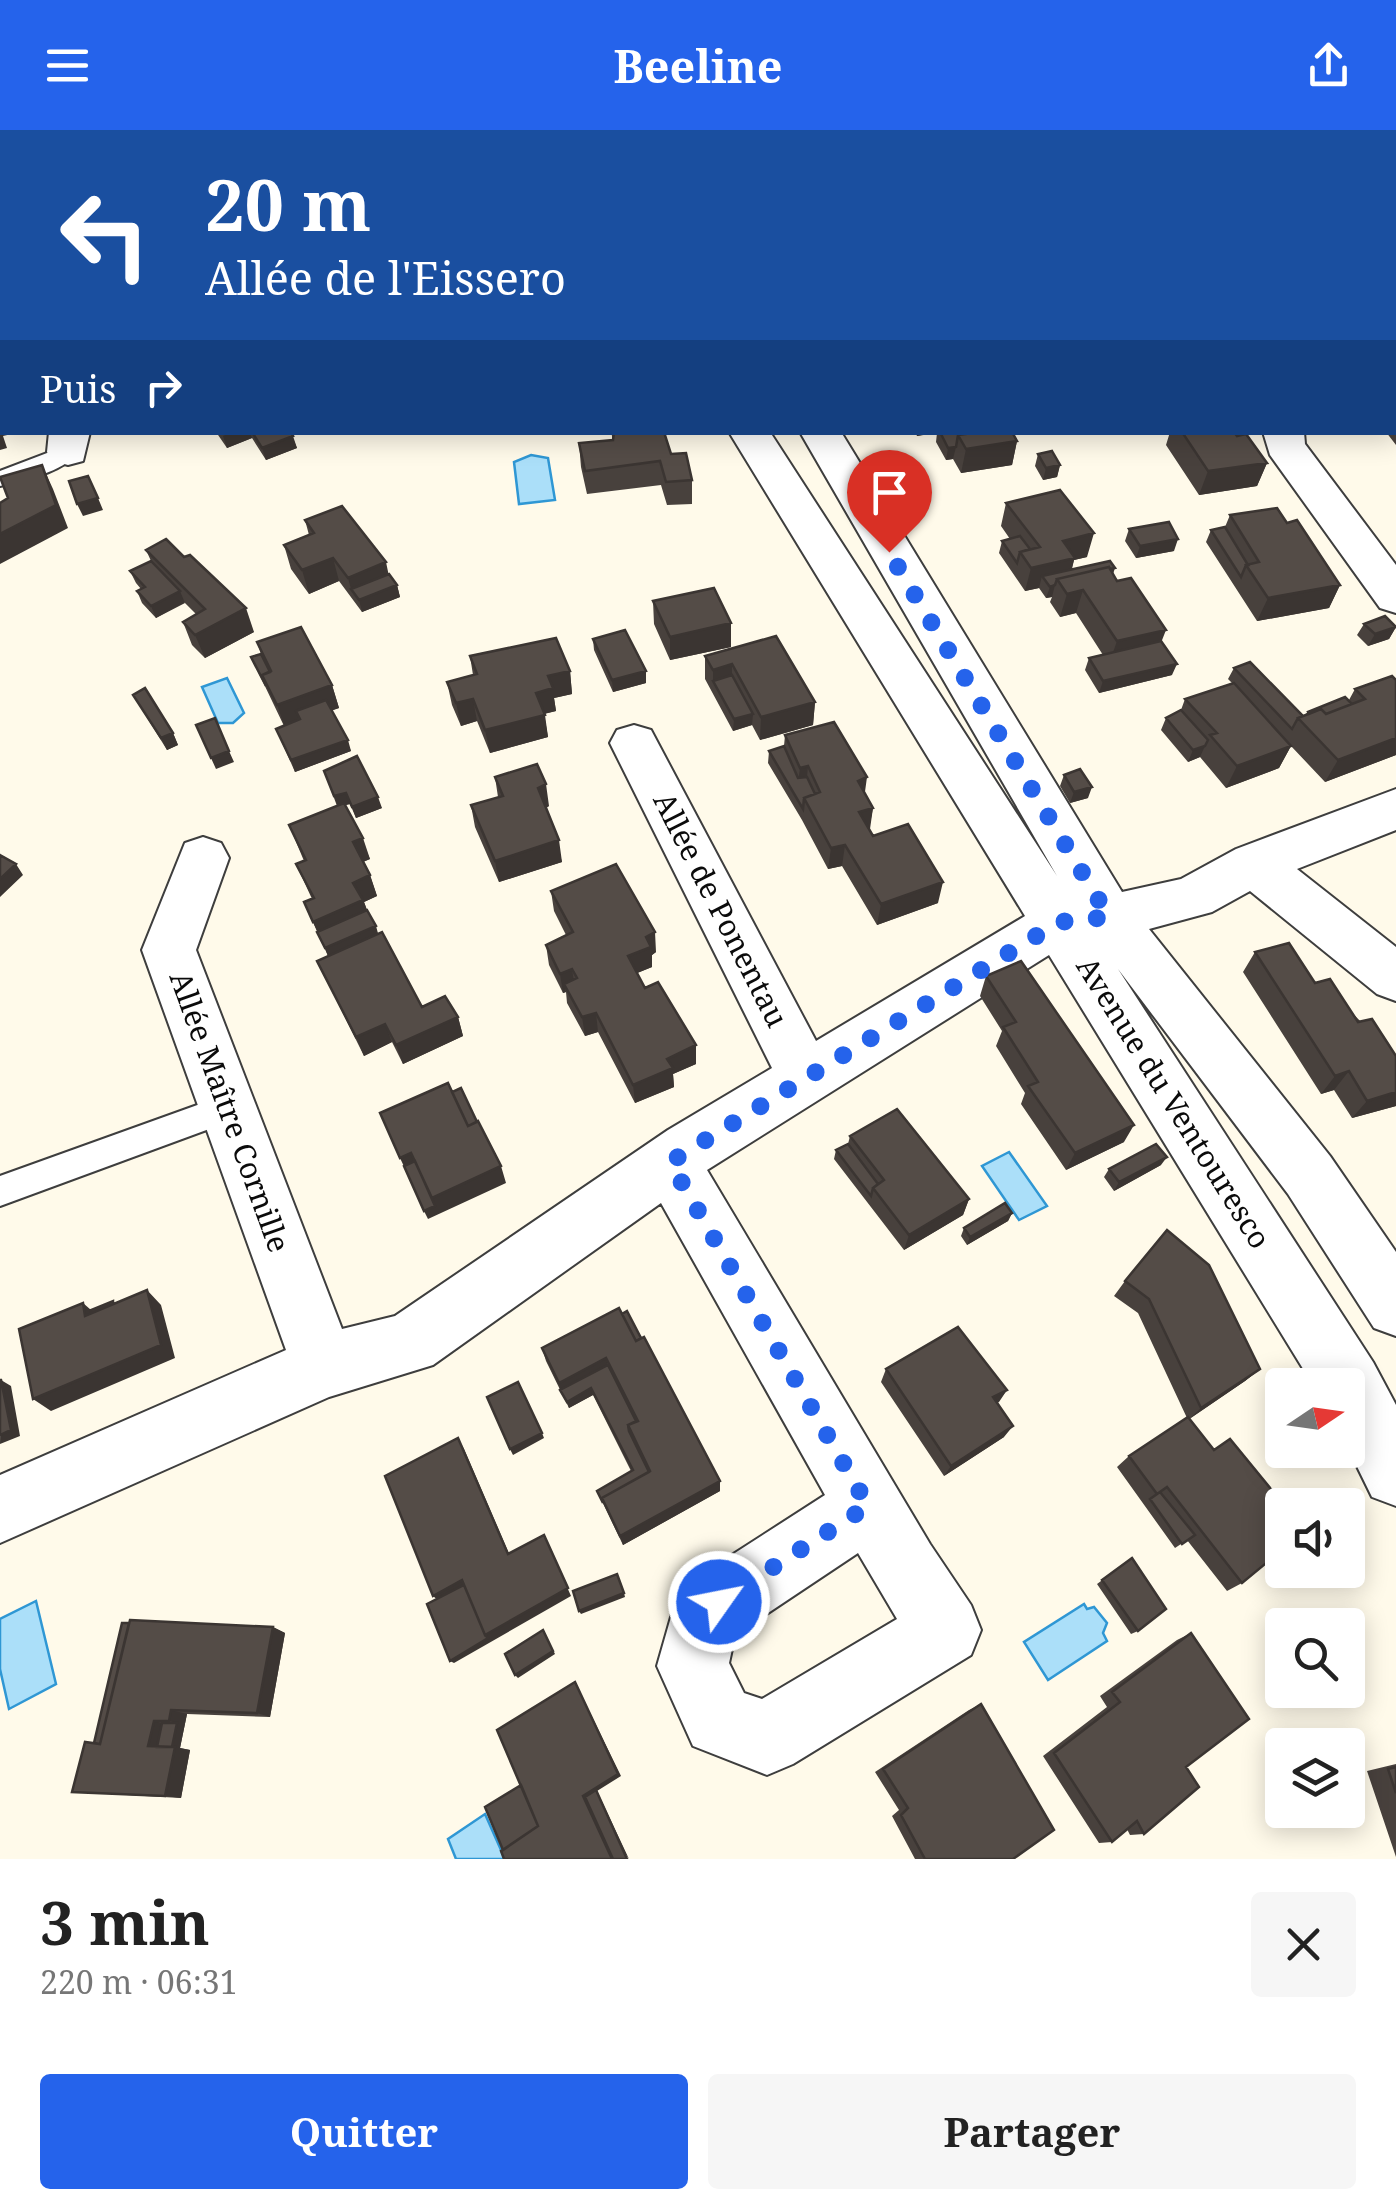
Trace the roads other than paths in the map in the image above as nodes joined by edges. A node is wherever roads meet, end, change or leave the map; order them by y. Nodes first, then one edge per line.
1 (752, 435) edge
2 (822, 435) edge
3 (1283, 435) edge
4 (70, 442) edge
5 (0, 479) edge
6 (1396, 597) edge
7 (634, 743) dead end
8 (1396, 810) edge
9 (203, 858) dead end
10 (1254, 864) junction
11 (1084, 920) junction
12 (1396, 978) edge
13 (806, 1077) junction
14 (228, 1108) junction
15 (670, 1162) junction
16 (0, 1191) edge
17 (1396, 1306) edge
18 (324, 1366) junction
19 (1396, 1473) edge
20 (868, 1506) dead end
21 (0, 1509) edge

1 - 11 street, Avenue du Ventouresco
2 - 11 street, Avenue du Ventouresco
3 - 6 street
4 - 5 lane
7 - 13 street, Allée de Ponentau
8 - 10 street
9 - 14 street, Allée Maître Cornille
10 - 11 street
10 - 12 street
11 - 13 street
11 - 17 street, Avenue du Ventouresco
11 - 19 street, Avenue du Ventouresco
13 - 15 street
14 - 16 lane
14 - 18 street, Allée Maître Cornille
15 - 18 street
15 - 20 street
18 - 21 street

